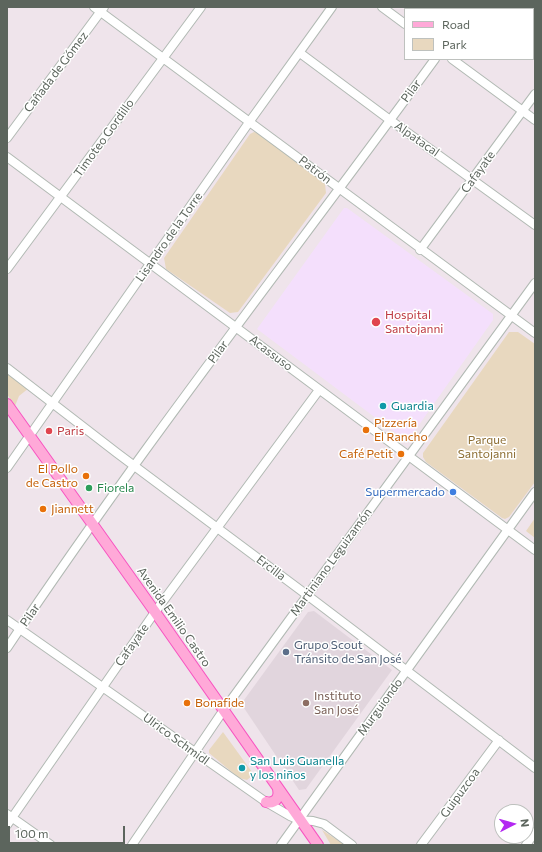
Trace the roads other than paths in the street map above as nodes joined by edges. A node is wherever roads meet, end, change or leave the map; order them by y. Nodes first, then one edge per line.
1 (201, 7) edge
2 (332, 7) edge
3 (382, 7) edge
4 (99, 9) edge
5 (404, 23) edge
6 (300, 53) junction
7 (163, 58) junction
8 (434, 60) edge
9 (453, 60) edge
10 (535, 94) edge
11 (522, 111) junction
12 (390, 120) junction
13 (535, 120) edge
14 (250, 121) junction
15 (7, 138) edge
16 (7, 157) edge
17 (472, 179) junction
18 (339, 188) junction
19 (61, 197) junction
20 (535, 225) edge
21 (420, 250) junction
22 (151, 264) junction
23 (7, 269) edge
24 (535, 283) edge
25 (511, 316) junction
26 (236, 327) junction
27 (535, 333) edge
28 (7, 368) edge
29 (319, 390) junction
30 (53, 403) junction
31 (7, 404) edge
32 (30, 436) junction
33 (408, 456) junction
34 (135, 467) junction
35 (7, 468) edge
36 (535, 492) edge
37 (93, 524) junction
38 (217, 527) junction
39 (508, 529) junction
40 (535, 550) edge
41 (307, 595) junction
42 (155, 612) junction
43 (7, 620) edge
44 (20, 628) junction
45 (7, 648) edge
46 (407, 670) junction
47 (103, 686) junction
48 (223, 711) junction
49 (499, 740) junction
50 (195, 753) junction
51 (535, 768) edge
52 (278, 789) junction
53 (266, 802) junction
54 (10, 816) edge
55 (299, 820) junction
56 (7, 825) edge
57 (535, 832) edge
58 (51, 845) edge
59 (132, 845) edge
60 (281, 845) edge
61 (318, 845) edge
62 (352, 845) edge
63 (421, 845) edge
64 (526, 845) edge

1 - 7 street, Timoteo Gordillo
2 - 6 street, Lisandro de la Torre
3 - 5 street
4 - 7 street, Patrón
4 - 15 street, Cañada de Gómez
6 - 12 street, Alpatacal
6 - 14 street, Lisandro de la Torre
7 - 14 street, Patrón
7 - 19 street, Timoteo Gordillo
8 - 12 street, Pilar
9 - 11 street
10 - 11 street, Cafayate
11 - 13 street
11 - 17 street, Cafayate
12 - 17 street, Alpatacal
12 - 18 street, Pilar
14 - 18 street, Patrón
14 - 22 street, Lisandro de la Torre
16 - 19 street, Acassuso
17 - 20 street, Alpatacal
17 - 21 street, Cafayate
18 - 21 street, Patrón
18 - 26 street, Pilar
19 - 22 street, Acassuso
19 - 23 street, Timoteo Gordillo
21 - 25 street, Patrón
22 - 26 street, Acassuso
22 - 30 street, Lisandro de la Torre
24 - 25 street, Martiniano Leguizamón
25 - 27 street, Patrón
25 - 33 street, Martiniano Leguizamón
26 - 29 street, Acassuso
26 - 34 street, Pilar
28 - 30 street, Ercilla
29 - 33 street, Acassuso
29 - 38 street, Cafayate
30 - 32 street, Lisandro de la Torre
30 - 34 street, Ercilla
31 - 32 main road, Avenida Emilio Castro
32 - 35 street, Lisandro de la Torre
32 - 37 main road, Avenida Emilio Castro
33 - 39 street, Acassuso
33 - 41 street, Martiniano Leguizamón
34 - 37 street, Pilar
34 - 38 street, Ercilla
36 - 39 street, Murguiondo
37 - 42 main road, Avenida Emilio Castro
37 - 44 street, Pilar
38 - 41 street, Ercilla
38 - 42 street, Cafayate
39 - 40 street, Acassuso
39 - 46 street, Murguiondo
41 - 46 street, Ercilla
41 - 48 street, Martiniano Leguizamón
42 - 47 street, Cafayate
42 - 48 main road, Avenida Emilio Castro
43 - 44 street, Ulrico Schmidl
44 - 45 street, Pilar
44 - 47 street, Ulrico Schmidl
46 - 49 street, Ercilla
46 - 55 street, Murguiondo
47 - 50 street, Ulrico Schmidl
47 - 54 street, Cafayate
48 - 50 street, Martiniano Leguizamón
48 - 52 main road, Avenida Emilio Castro
49 - 51 street, Ercilla
49 - 63 street, Guipuzcoa
50 - 53 street, Ulrico Schmidl
50 - 59 street, Martiniano Leguizamón
52 - 53 main road
52 - 55 main road, Avenida Emilio Castro
53 - 55 street, Ulrico Schmidl
54 - 56 street, Cafayate
54 - 58 street
55 - 60 street, Murguiondo
55 - 61 main road, Avenida Emilio Castro
55 - 62 street, Ulrico Schmidl
57 - 64 street

